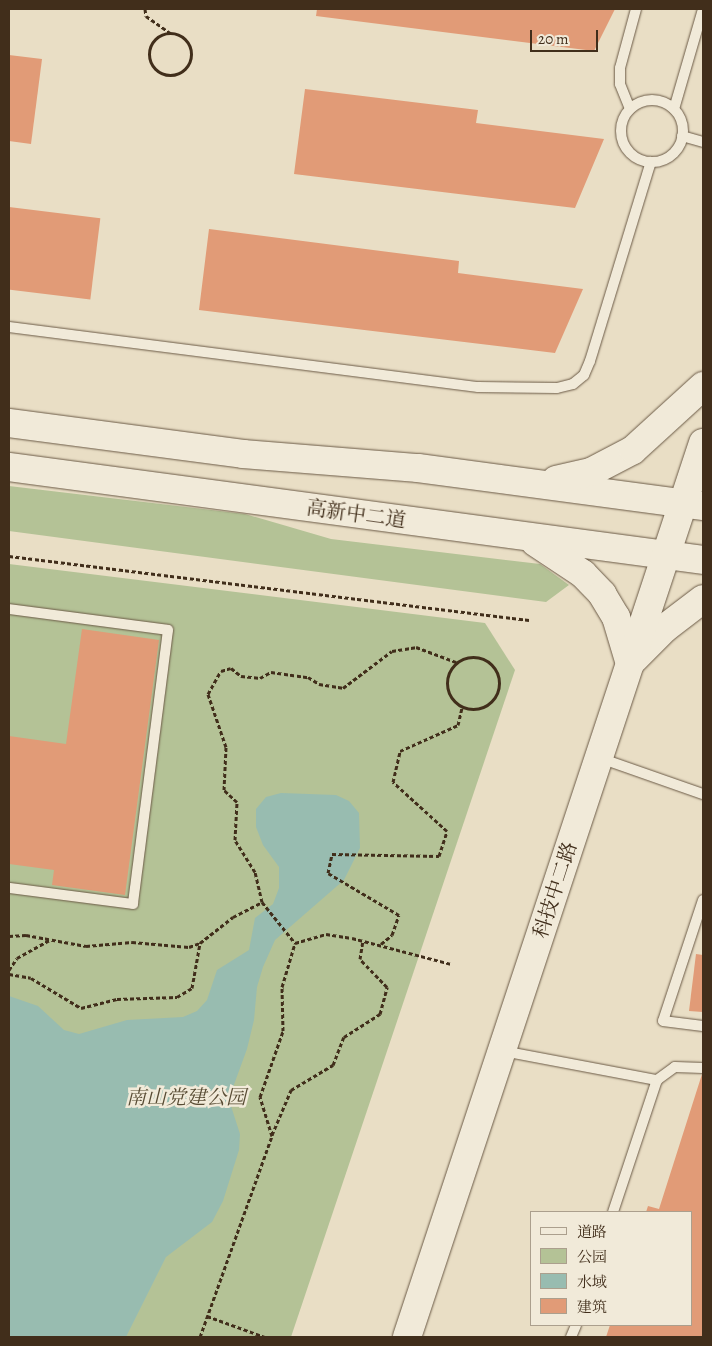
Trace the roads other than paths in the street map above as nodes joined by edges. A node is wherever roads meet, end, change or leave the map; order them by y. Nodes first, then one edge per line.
1 (636, 9) edge
2 (703, 9) edge
3 (630, 109) junction
4 (674, 109) junction
5 (682, 136) junction
6 (703, 142) edge
7 (651, 162) junction
8 (9, 328) edge
9 (703, 386) edge
10 (9, 423) edge
11 (703, 443) edge
12 (9, 467) edge
13 (532, 483) junction
14 (693, 505) edge
15 (527, 538) junction
16 (666, 555) junction
17 (703, 560) edge
18 (703, 599) edge
19 (9, 609) edge
20 (630, 664) junction
21 (599, 758) junction
22 (703, 794) edge
23 (9, 888) edge
24 (703, 900) edge
25 (703, 1026) edge
26 (502, 1051) junction
27 (703, 1068) edge
28 (657, 1080) junction
29 (613, 1211) edge
30 (407, 1337) edge

1 - 3 lane
2 - 4 lane
3 - 4 lane
3 - 7 lane
4 - 5 lane
5 - 6 lane
5 - 7 lane
7 - 8 lane
9 - 13 main road
10 - 13 main road
11 - 14 main road, 科技中二路
12 - 15 main road, 高新中二道
13 - 14 main road
14 - 16 main road, 科技中二路
15 - 16 main road, 高新中二道
15 - 20 main road
16 - 17 main road, 高新中二道
16 - 20 main road, 科技中二路
18 - 20 main road
19 - 23 lane
20 - 21 main road, 科技中二路
21 - 22 lane
21 - 26 main road, 科技中二路
24 - 25 lane
26 - 28 lane
26 - 30 main road, 科技中二路
27 - 28 lane
28 - 29 lane

